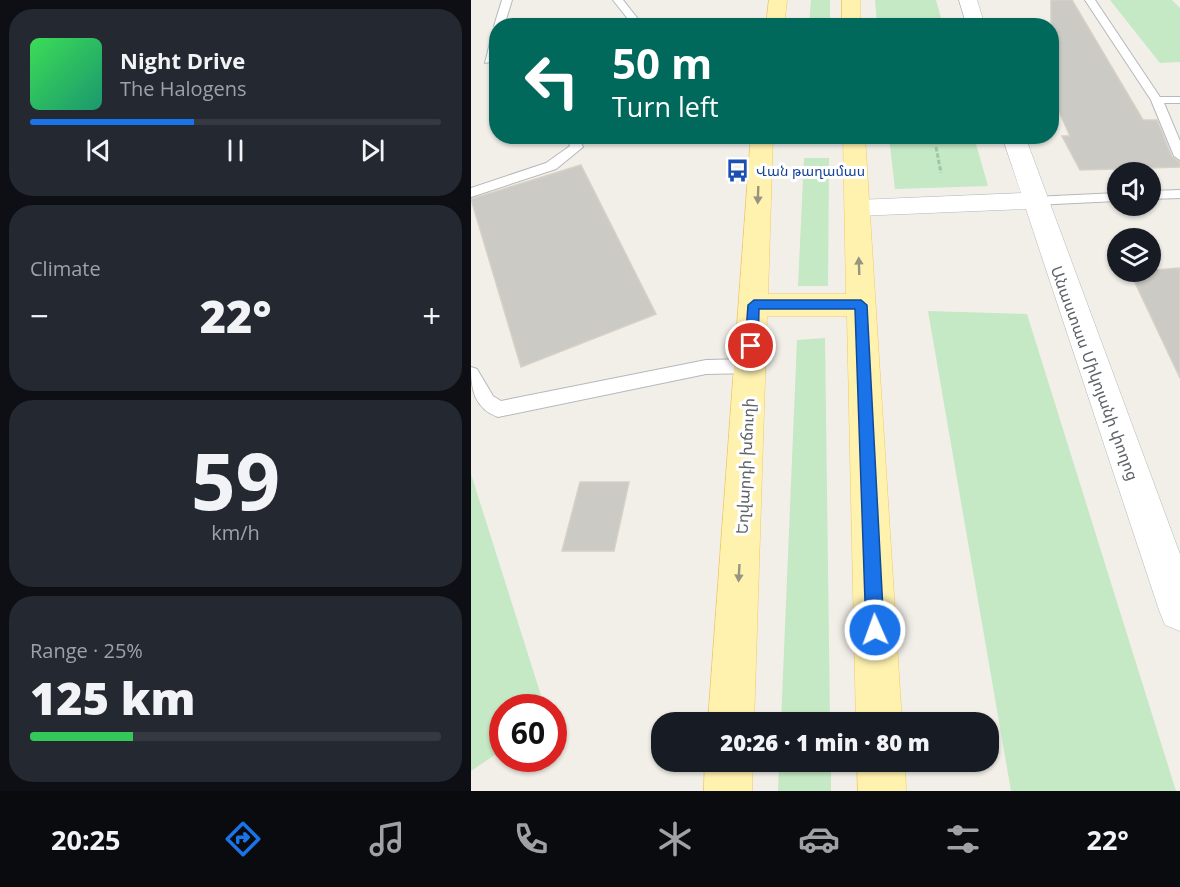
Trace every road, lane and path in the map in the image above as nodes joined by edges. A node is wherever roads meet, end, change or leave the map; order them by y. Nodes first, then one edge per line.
1 (507, 0) edge
2 (618, 0) edge
3 (778, 0) edge
4 (851, 0) edge
5 (968, 0) edge
6 (1091, 0) edge
7 (501, 18) edge
8 (632, 18) edge
9 (776, 18) edge
10 (851, 18) edge
11 (974, 18) edge
12 (1157, 100) junction
13 (1180, 100) edge
14 (576, 144) edge
15 (762, 144) edge
16 (854, 144) edge
17 (1016, 144) edge
18 (936, 147) dead end
19 (1180, 156) edge
20 (941, 176) dead end
21 (471, 193) edge
22 (1180, 194) edge
23 (1161, 195) edge
24 (1107, 197) edge
25 (1034, 201) junction
26 (857, 208) junction
27 (754, 305) junction
28 (861, 305) junction
29 (750, 366) junction
30 (471, 374) edge
31 (1180, 610) edge
32 (732, 712) edge
33 (879, 712) edge
34 (729, 772) edge
35 (881, 772) edge
36 (728, 791) edge
37 (882, 791) edge

1 - 7 lane
2 - 8 lane
3 - 9 main road
4 - 10 main road
5 - 11 street
6 - 12 lane
12 - 13 lane
12 - 19 lane
14 - 21 lane
15 -> 27 main road, Եղվարդի խճուղի
16 - 26 main road
17 - 25 street, Անաստաս Միկոյանի փողոց
18 - 20 path
22 - 23 lane
24 - 25 lane
25 - 26 street
25 - 31 street, Անաստաս Միկոյանի փողոց
28 -> 26 main road
27 - 28 main road
27 - 29 main road, Եղվարդի խճուղի
28 - 33 main road
29 - 30 lane
29 -> 32 main road, Եղվարդի խճուղի
34 - 36 main road
35 - 37 main road

